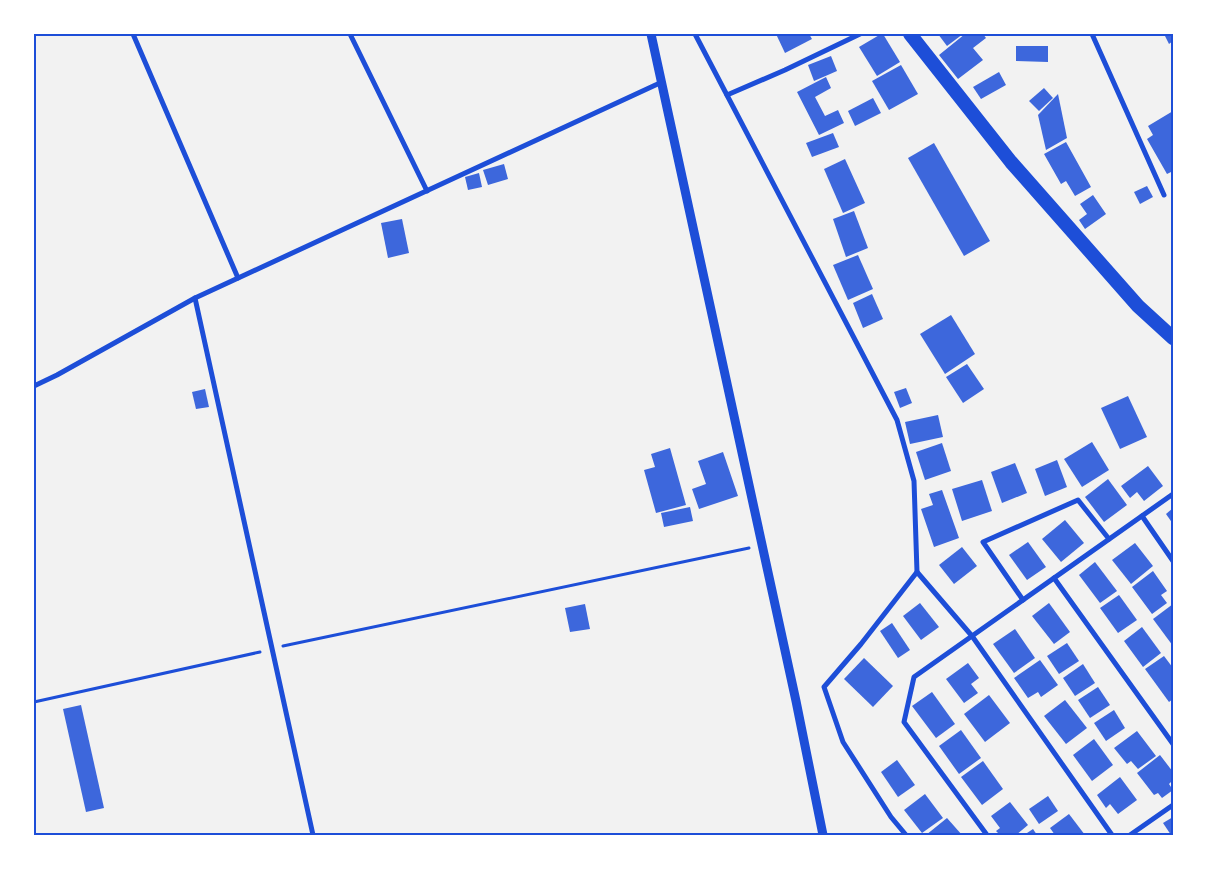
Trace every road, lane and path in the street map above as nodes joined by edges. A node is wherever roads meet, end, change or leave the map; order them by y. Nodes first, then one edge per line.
1 (133, 34) edge
2 (350, 34) edge
3 (651, 34) edge
4 (695, 34) edge
5 (860, 34) edge
6 (910, 34) edge
7 (1092, 34) edge
8 (662, 82) junction
9 (727, 95) junction
10 (426, 191) junction
11 (1164, 195) dead end
12 (238, 278) junction
13 (195, 298) junction
14 (1173, 338) edge
15 (34, 386) edge
16 (1173, 494) edge
17 (1142, 516) junction
18 (1109, 540) junction
19 (762, 546) junction
20 (1173, 561) edge
21 (917, 572) junction
22 (1054, 578) junction
23 (1023, 600) junction
24 (972, 636) junction
25 (272, 649) junction
26 (34, 702) edge
27 (1173, 744) edge
28 (1173, 805) edge
29 (313, 835) edge
30 (823, 835) edge
31 (906, 835) edge
32 (987, 835) edge
33 (1112, 835) edge
34 (1130, 835) edge

1 - 12 street
2 - 10 street
3 - 8 street
4 - 9 street
5 - 9 street
6 - 14 highway
7 - 11 street
8 - 10 street
8 - 19 street
9 - 21 street
10 - 12 street
12 - 13 street
13 - 15 street
13 - 25 street
16 - 17 street
17 - 18 street
17 - 20 street
18 - 22 street
18 - 23 street
19 - 25 path
19 - 30 street
21 - 24 street
21 - 31 street
22 - 23 street
22 - 27 street
23 - 24 street
24 - 32 street
24 - 33 street
25 - 26 path
25 - 29 street
28 - 34 street

